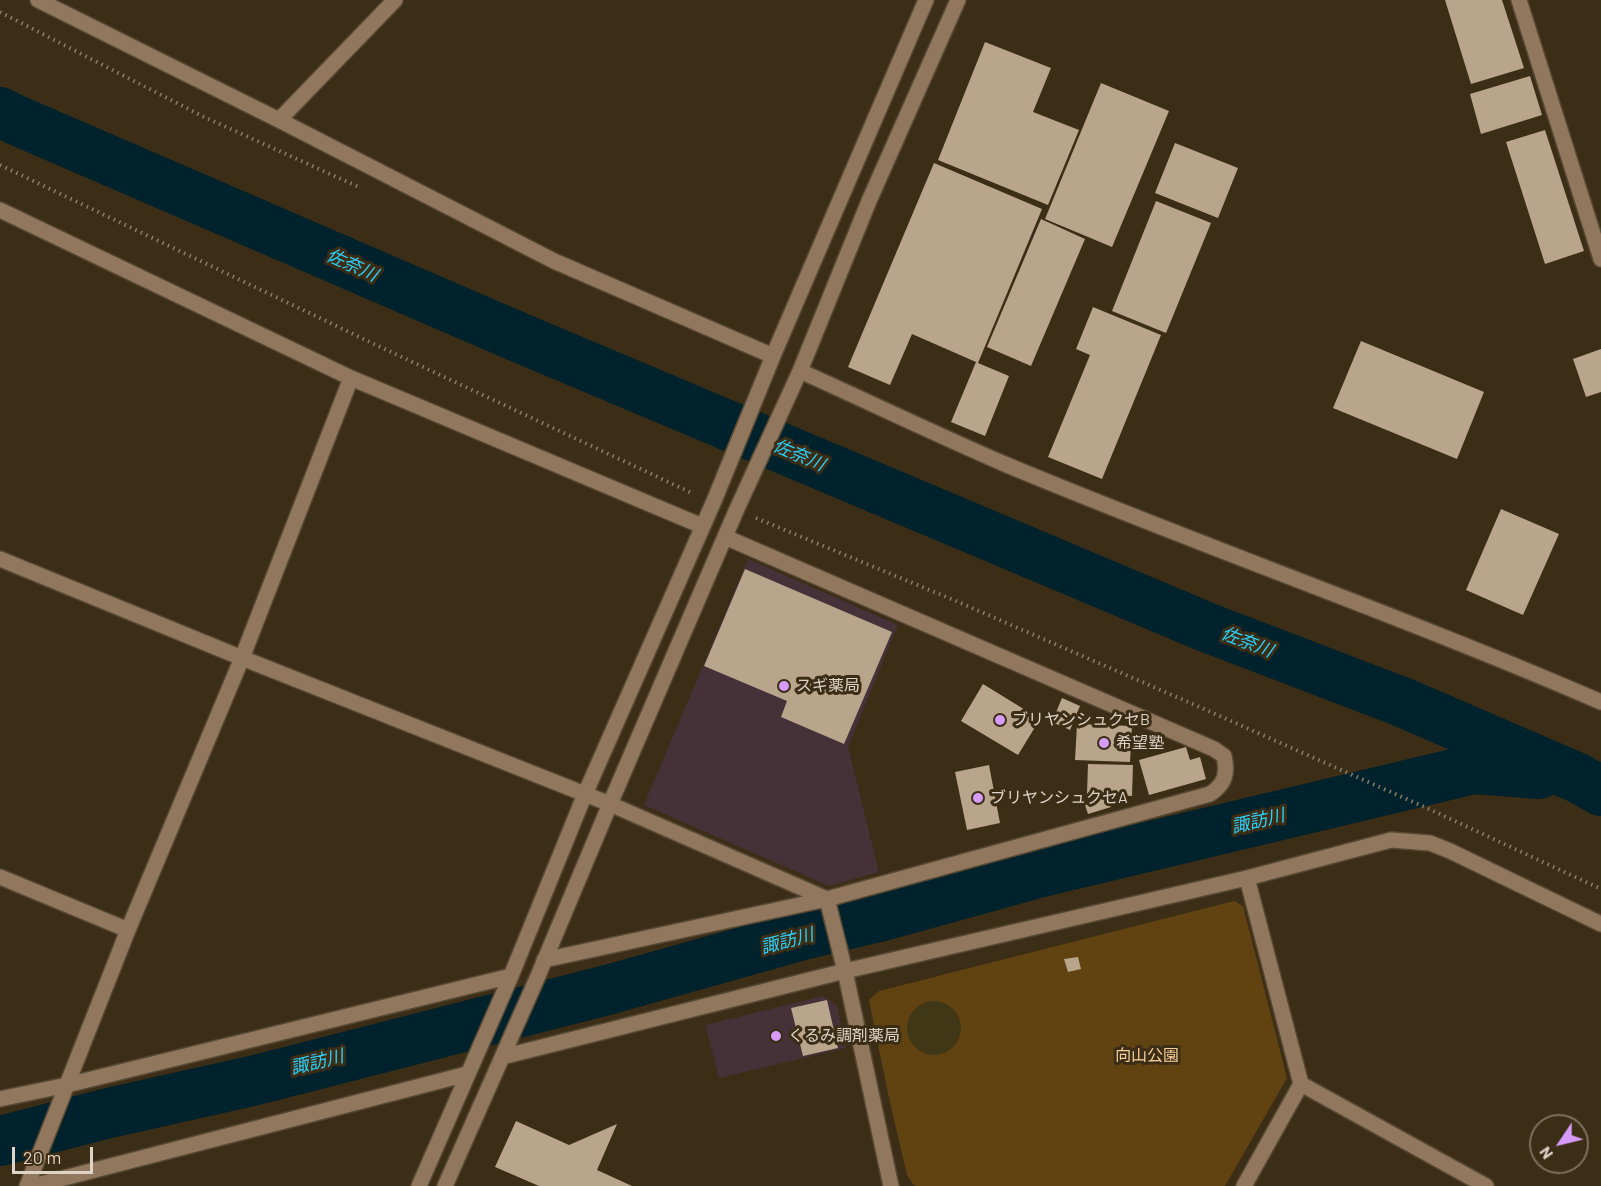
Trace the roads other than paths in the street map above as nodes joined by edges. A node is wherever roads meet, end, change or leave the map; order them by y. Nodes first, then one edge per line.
1 (38, 0) edge
2 (395, 0) edge
3 (926, 0) edge
4 (958, 0) edge
5 (1519, 0) edge
6 (279, 120) junction
7 (0, 210) edge
8 (1601, 259) edge
9 (773, 356) junction
10 (800, 371) junction
11 (351, 378) junction
12 (702, 526) junction
13 (725, 537) junction
14 (0, 559) edge
15 (242, 658) junction
16 (1601, 702) edge
17 (585, 794) junction
18 (610, 804) junction
19 (0, 877) edge
20 (1247, 878) junction
21 (827, 899) junction
22 (1601, 924) edge
23 (128, 930) junction
24 (544, 960) junction
25 (845, 971) junction
26 (511, 976) junction
27 (502, 1057) junction
28 (467, 1074) junction
29 (1301, 1084) junction
30 (67, 1085) junction
31 (0, 1099) edge
32 (27, 1186) edge
33 (33, 1186) edge
34 (418, 1186) edge
35 (445, 1186) edge
36 (891, 1186) edge
37 (1244, 1186) edge
38 (1486, 1186) edge

1 - 6 street
2 - 6 street
3 - 9 street
4 - 10 street
5 - 8 street
6 - 9 street
7 - 11 street
9 - 12 street
10 - 13 street
10 - 16 street
11 - 12 street
11 - 15 street
12 - 17 street
13 - 18 street
13 - 21 street
14 - 15 street
15 - 17 street
15 - 23 street
17 - 18 street
17 - 26 street
18 - 21 street
18 - 24 street
19 - 23 street
20 - 22 street
20 - 25 street
20 - 29 street
21 - 24 street
21 - 25 street
23 - 30 street
24 - 27 street
25 - 27 street
25 - 36 street
26 - 28 street
26 - 30 street
27 - 35 street
28 - 33 street
28 - 34 street
29 - 37 street
29 - 38 street
30 - 31 street
30 - 32 street

